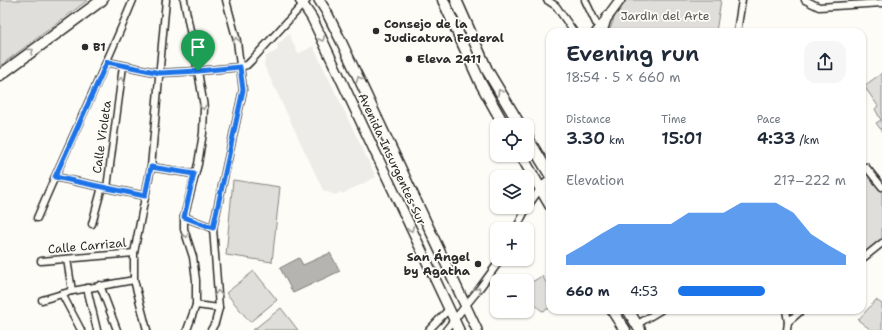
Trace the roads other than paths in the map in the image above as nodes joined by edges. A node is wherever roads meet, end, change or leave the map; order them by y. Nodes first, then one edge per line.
1 (102, 0) edge
2 (133, 0) edge
3 (166, 0) edge
4 (184, 0) edge
5 (226, 0) edge
6 (319, 0) edge
7 (443, 0) edge
8 (456, 0) edge
9 (547, 0) edge
10 (585, 0) edge
11 (620, 0) edge
12 (742, 0) edge
13 (805, 0) edge
14 (303, 2) edge
15 (555, 3) edge
16 (882, 3) edge
17 (606, 19) junction
18 (596, 23) dead end
19 (571, 28) edge
20 (598, 28) edge
21 (603, 28) edge
22 (738, 28) edge
23 (107, 62) junction
24 (123, 66) junction
25 (240, 67) junction
26 (198, 71) junction
27 (160, 73) junction
28 (0, 74) edge
29 (500, 118) edge
30 (516, 118) edge
31 (534, 149) edge
32 (525, 162) edge
33 (151, 167) junction
34 (546, 168) edge
35 (866, 171) edge
36 (194, 174) junction
37 (55, 177) junction
38 (546, 184) edge
39 (104, 187) junction
40 (882, 187) edge
41 (540, 188) junction
42 (145, 196) junction
43 (534, 197) edge
44 (546, 198) edge
45 (184, 217) junction
46 (38, 218) dead end
47 (92, 224) dead end
48 (213, 228) junction
49 (882, 242) edge
50 (134, 253) junction
51 (866, 256) edge
52 (67, 260) junction
53 (41, 261) dead end
54 (496, 266) edge
55 (134, 280) junction
56 (100, 285) junction
57 (87, 288) junction
58 (72, 291) junction
59 (62, 294) junction
60 (42, 300) dead end
61 (196, 305) junction
62 (466, 306) junction
63 (219, 308) junction
64 (449, 309) junction
65 (615, 314) edge
66 (630, 314) edge
67 (656, 314) edge
68 (787, 314) edge
69 (797, 314) edge
70 (454, 320) junction
71 (788, 322) junction
72 (637, 328) edge
73 (81, 330) edge
74 (97, 330) edge
75 (117, 330) edge
76 (147, 330) edge
77 (187, 330) edge
78 (211, 330) edge
79 (429, 330) edge
80 (446, 330) edge
81 (459, 330) edge
82 (477, 330) edge
83 (625, 330) edge
84 (787, 330) edge

28 -> 1 main road
2 - 23 street
3 - 27 street
4 - 26 street
25 -> 5 street
62 -> 6 main road, Avenida Insurgentes Sur
7 - 29 main road
30 -> 8 main road
9 - 15 street
10 - 18 street
11 - 17 main road
12 - 22 street
13 - 16 street
14 - 25 street
14 -> 64 main road, Avenida Insurgentes Sur
15 - 19 street
17 - 20 street
17 - 21 main road
23 - 24 street
23 - 37 street
24 - 27 street
39 -> 24 street, Calle Violeta
25 - 26 street
25 - 48 street
26 - 27 street
26 -> 36 street
27 - 33 street
31 - 34 main road
32 - 41 main road
33 - 36 street
33 - 42 street
35 - 40 street
36 - 45 street
37 - 39 street
37 - 46 street
38 - 41 main road
39 - 42 street
39 - 47 street, Calle Violeta
41 - 43 street
41 - 44 main road
42 - 50 street
45 - 48 street
45 -> 61 street
63 -> 48 street
49 - 51 street
50 - 52 street, Calle Carrizal
50 - 55 street
52 - 53 street, Calle Carrizal
52 - 58 street
62 -> 54 street
55 - 56 street
55 - 76 street
56 - 57 street
56 - 75 street
57 - 58 street
57 - 74 street
58 - 59 street
59 - 60 street
59 - 73 street
61 - 63 street
61 - 77 street
62 - 70 street
62 - 82 main road, Avenida Insurgentes Sur
63 - 78 street
64 - 70 main road, Avenida Insurgentes Sur
64 - 79 street
65 - 83 main road
66 - 72 main road
67 - 72 street
68 - 71 street
69 - 71 street
70 - 80 street
70 - 81 main road, Avenida Insurgentes Sur
71 - 84 street

